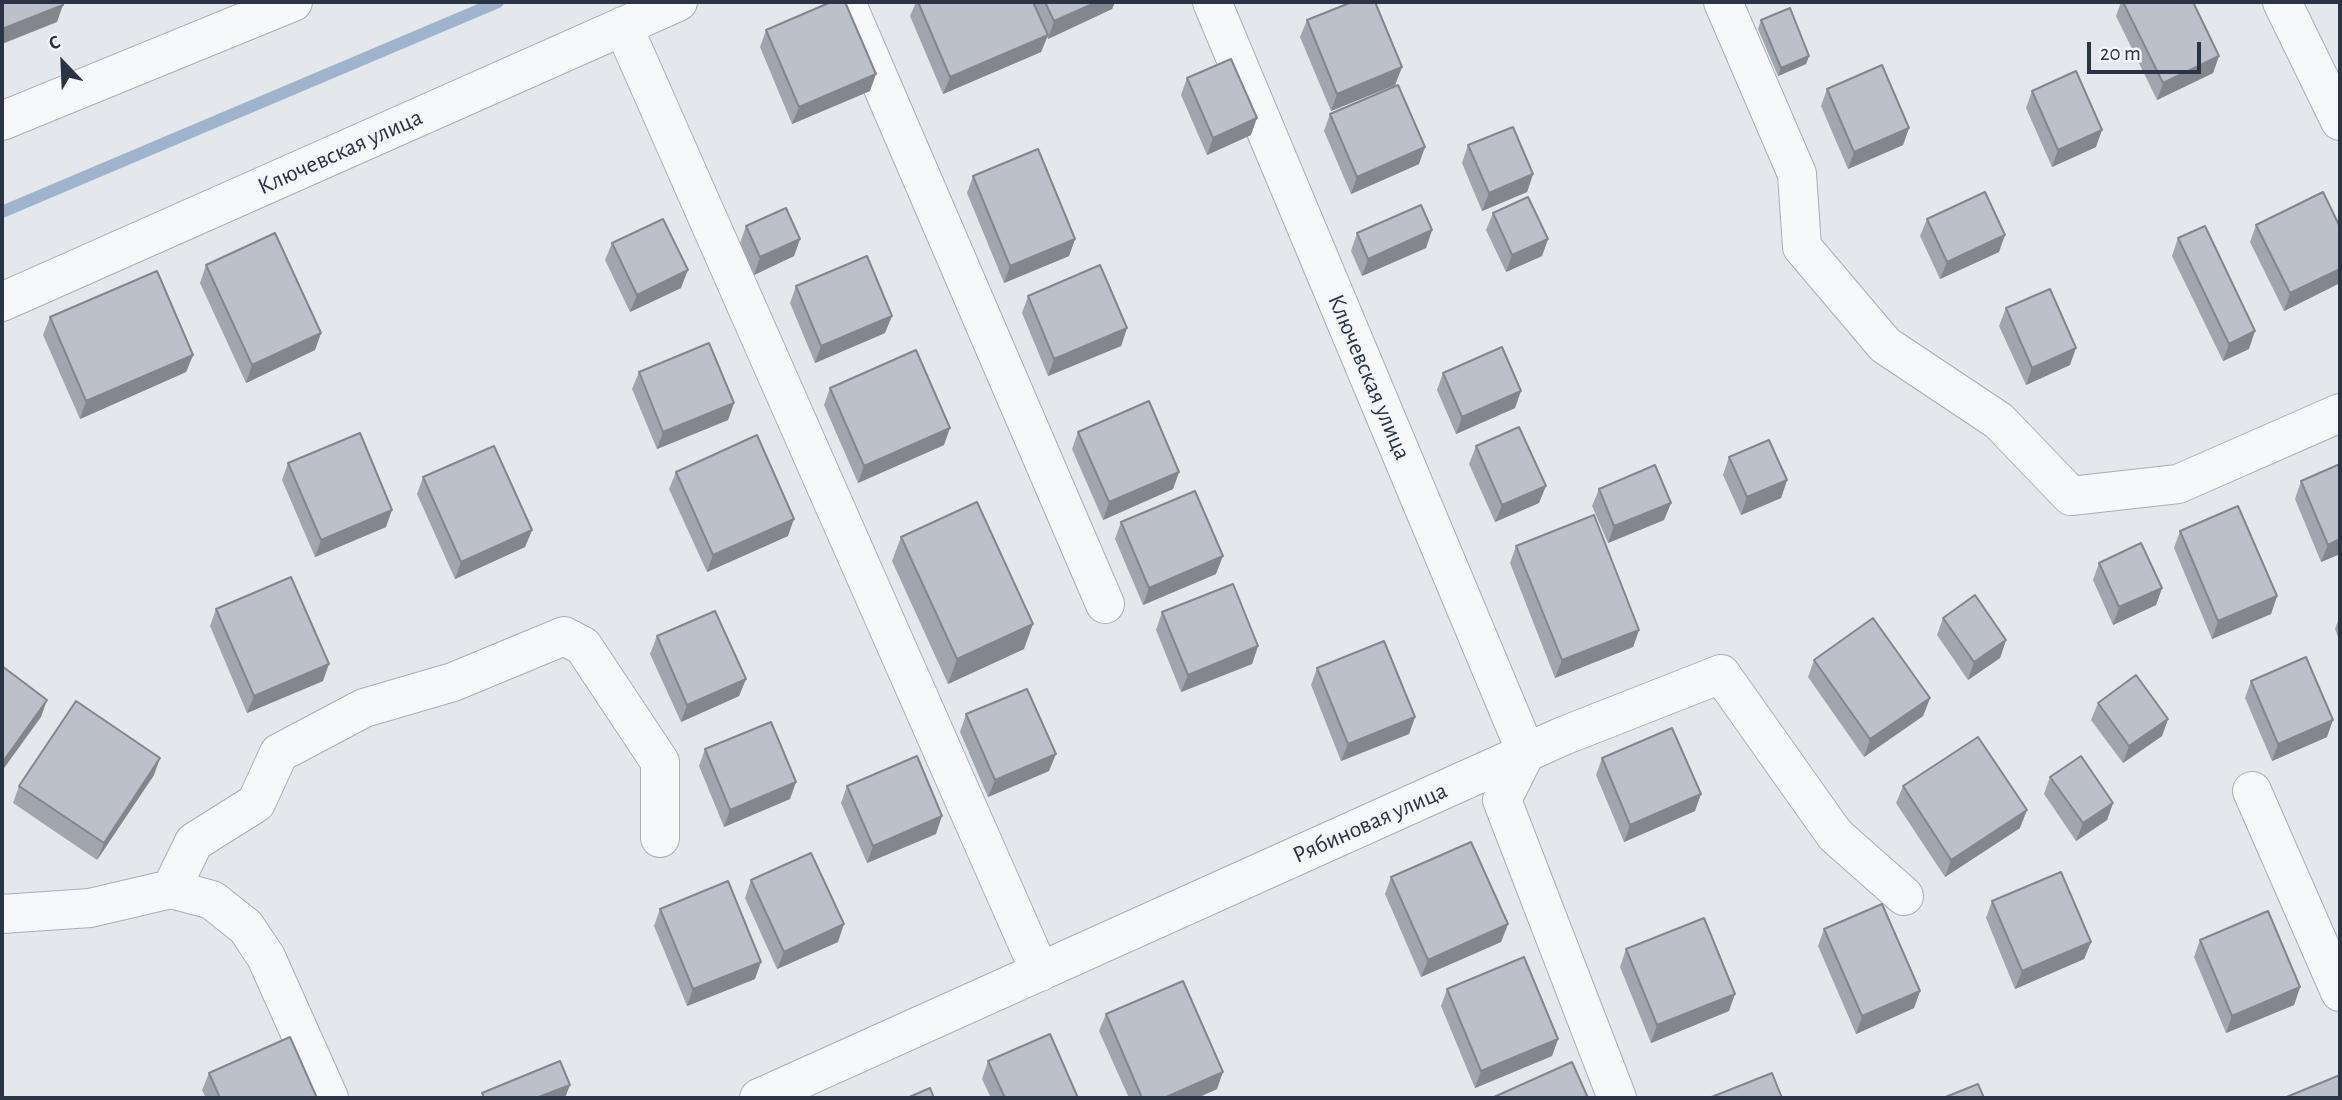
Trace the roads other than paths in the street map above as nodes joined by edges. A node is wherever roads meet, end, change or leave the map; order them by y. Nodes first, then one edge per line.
1 (293, 2) edge
2 (678, 2) edge
3 (846, 2) edge
4 (1212, 2) edge
5 (1723, 2) edge
6 (2282, 2) edge
7 (623, 26) junction
8 (2, 121) edge
9 (2340, 121) edge
10 (2, 302) edge
11 (2340, 413) edge
12 (1105, 604) dead end
13 (1526, 752) junction
14 (2252, 792) dead end
15 (660, 838) dead end
16 (171, 889) junction
17 (1904, 896) dead end
18 (2, 914) edge
19 (1040, 972) junction
20 (2340, 992) edge
21 (329, 1098) edge
22 (759, 1098) edge
23 (1617, 1098) edge

1 - 8 street
2 - 7 street, Ключевская улица
3 - 12 street
4 - 13 street, Ключевская улица
5 - 11 street
6 - 9 street
7 - 10 street, Ключевская улица
7 - 19 street
13 - 17 street, Рябиновая улица
13 - 19 street, Рябиновая улица
13 - 23 street
14 - 20 street
15 - 16 street
16 - 18 street
16 - 21 street
19 - 22 street, Рябиновая улица

